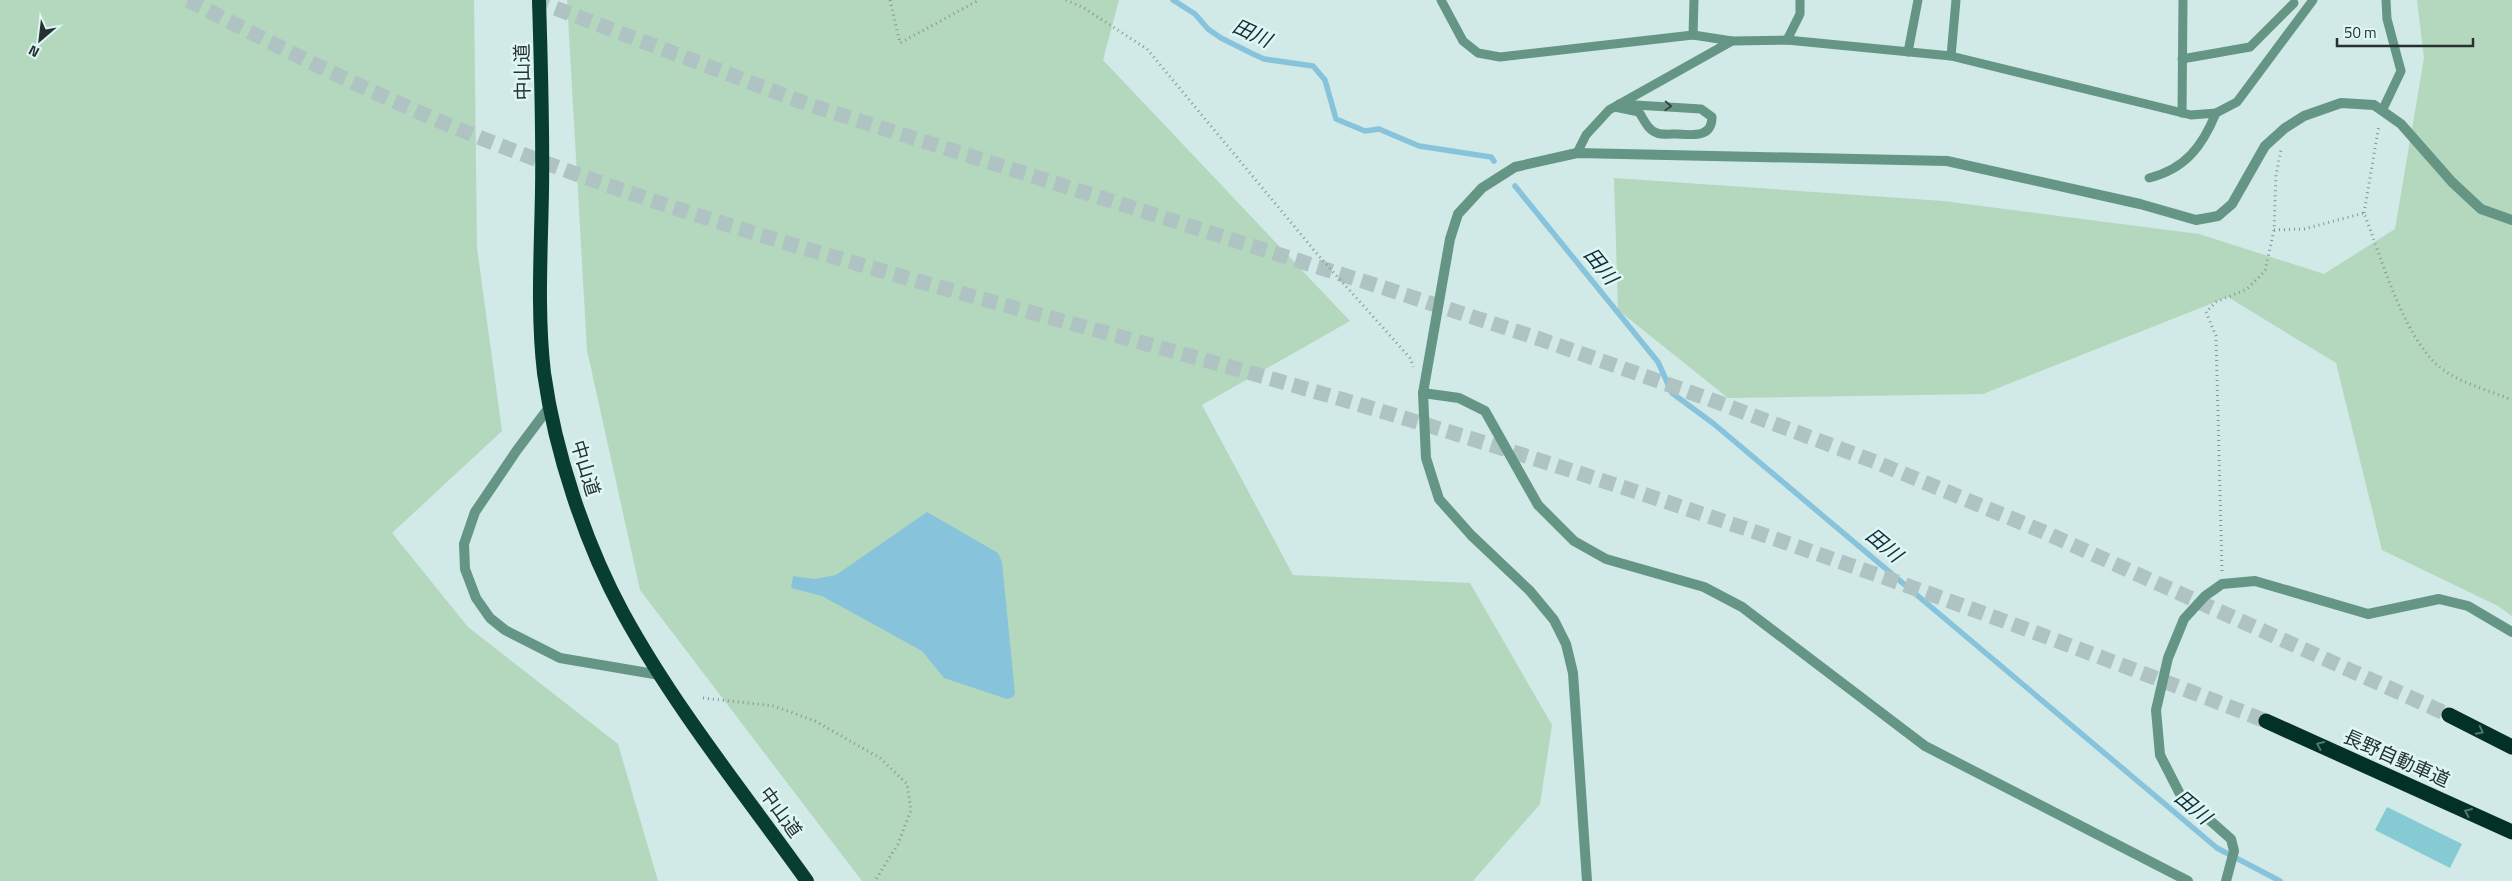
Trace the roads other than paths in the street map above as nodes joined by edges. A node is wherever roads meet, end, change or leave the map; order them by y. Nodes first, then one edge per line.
1 (539, 0) edge
2 (1441, 0) edge
3 (1694, 0) edge
4 (1800, 0) edge
5 (1918, 0) edge
6 (1956, 0) edge
7 (2183, 0) edge
8 (2314, 0) edge
9 (2386, 0) edge
10 (2292, 2) edge
11 (2304, 13) junction
12 (1693, 35) junction
13 (1786, 40) junction
14 (1732, 41) junction
15 (1908, 52) junction
16 (1951, 56) junction
17 (2182, 59) junction
18 (1617, 106) junction
19 (2382, 111) junction
20 (2182, 112) junction
21 (2216, 113) junction
22 (1577, 153) junction
23 (2149, 178) dead end
24 (2512, 220) edge
25 (1422, 393) junction
26 (550, 406) junction
27 (2512, 632) edge
28 (660, 675) junction
29 (2449, 715) tunnel mouth
30 (2266, 720) tunnel mouth
31 (2512, 747) edge
32 (2512, 832) edge
33 (807, 881) edge
34 (1587, 881) edge
35 (2188, 881) edge
36 (2226, 881) edge

1 - 26 highway, 中山道
2 - 12 lane
3 - 12 lane
4 - 13 lane
5 - 15 lane
6 - 16 lane
7 - 17 lane
8 - 11 lane
9 - 19 lane
10 - 11 lane
10 - 17 lane
11 - 21 lane
12 - 14 lane
13 - 14 lane
13 - 15 lane
14 - 18 lane
15 - 16 lane
16 - 20 lane
17 - 20 lane
18 -> 18 lane
18 - 22 lane
19 - 22 street
19 - 24 street
20 - 21 lane
21 - 23 lane
22 - 25 street
25 - 34 street
25 - 35 street
26 - 28 highway, 中山道
26 - 28 street
27 - 36 street
28 - 33 highway, 中山道
29 -> 31 highway
32 -> 30 highway, 長野自動車道

